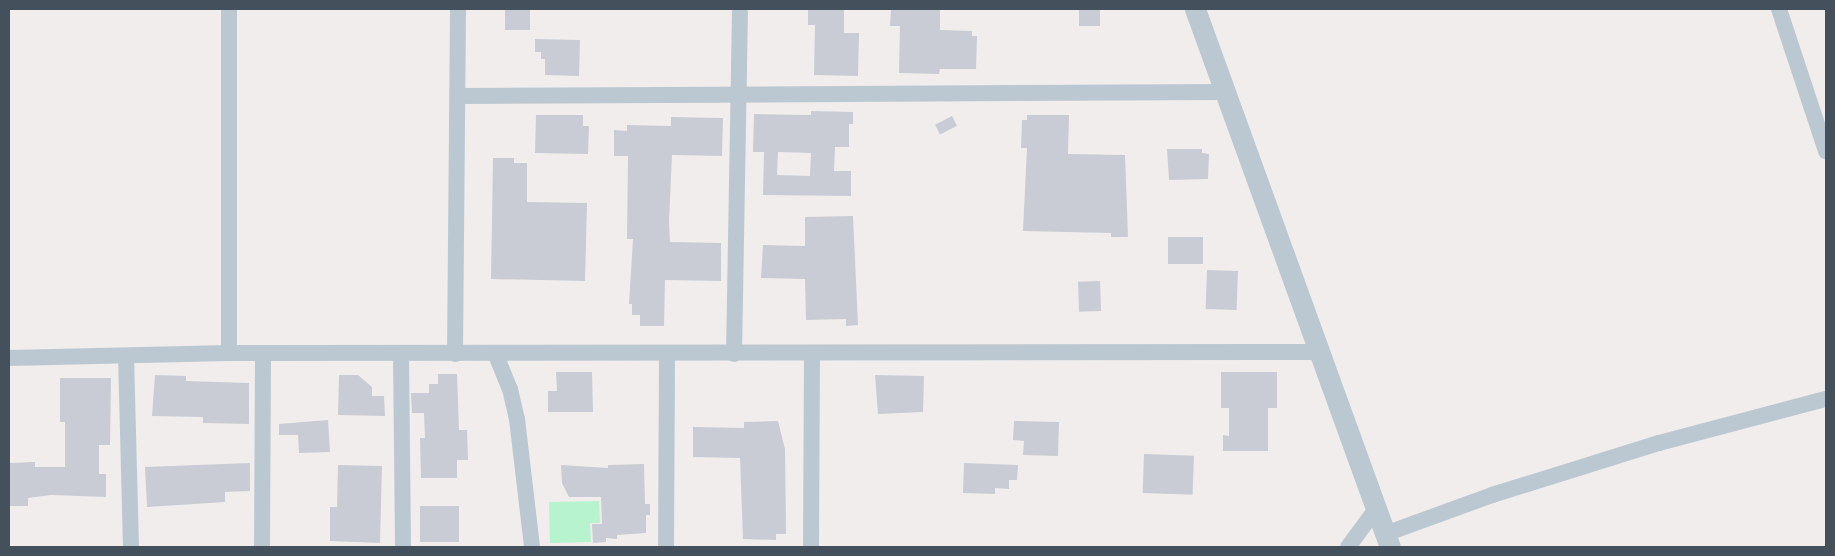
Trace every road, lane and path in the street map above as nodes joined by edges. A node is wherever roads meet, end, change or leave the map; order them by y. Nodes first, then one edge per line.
1 (229, 9) edge
2 (458, 9) edge
3 (1195, 9) edge
4 (1779, 9) edge
5 (740, 12) dead end
6 (1225, 92) junction
7 (459, 96) junction
8 (737, 96) junction
9 (1826, 150) edge
10 (1319, 352) junction
11 (229, 353) junction
12 (263, 354) junction
13 (401, 354) junction
14 (455, 354) junction
15 (734, 354) junction
16 (812, 354) junction
17 (496, 355) junction
18 (667, 355) junction
19 (126, 356) junction
20 (9, 358) edge
21 (1826, 399) edge
22 (1376, 510) junction
23 (1387, 541) edge
24 (130, 547) edge
25 (262, 547) edge
26 (403, 547) edge
27 (532, 547) edge
28 (666, 547) edge
29 (811, 547) edge
30 (1348, 547) edge

1 - 11 street
2 - 7 street
3 - 6 street
4 - 9 street
5 - 8 street
6 - 8 street
6 - 10 street
7 - 8 street
7 - 14 street
8 - 15 street
10 - 16 street
10 - 22 street
11 - 12 street
11 - 19 street
12 - 13 street
12 - 25 street
13 - 14 street
13 - 26 street
14 - 17 street
15 - 16 street
15 - 18 street
16 - 29 street
17 - 18 street
17 - 27 street
18 - 28 street
19 - 20 street
19 - 24 street
21 - 23 street
22 - 23 street
22 - 30 street

